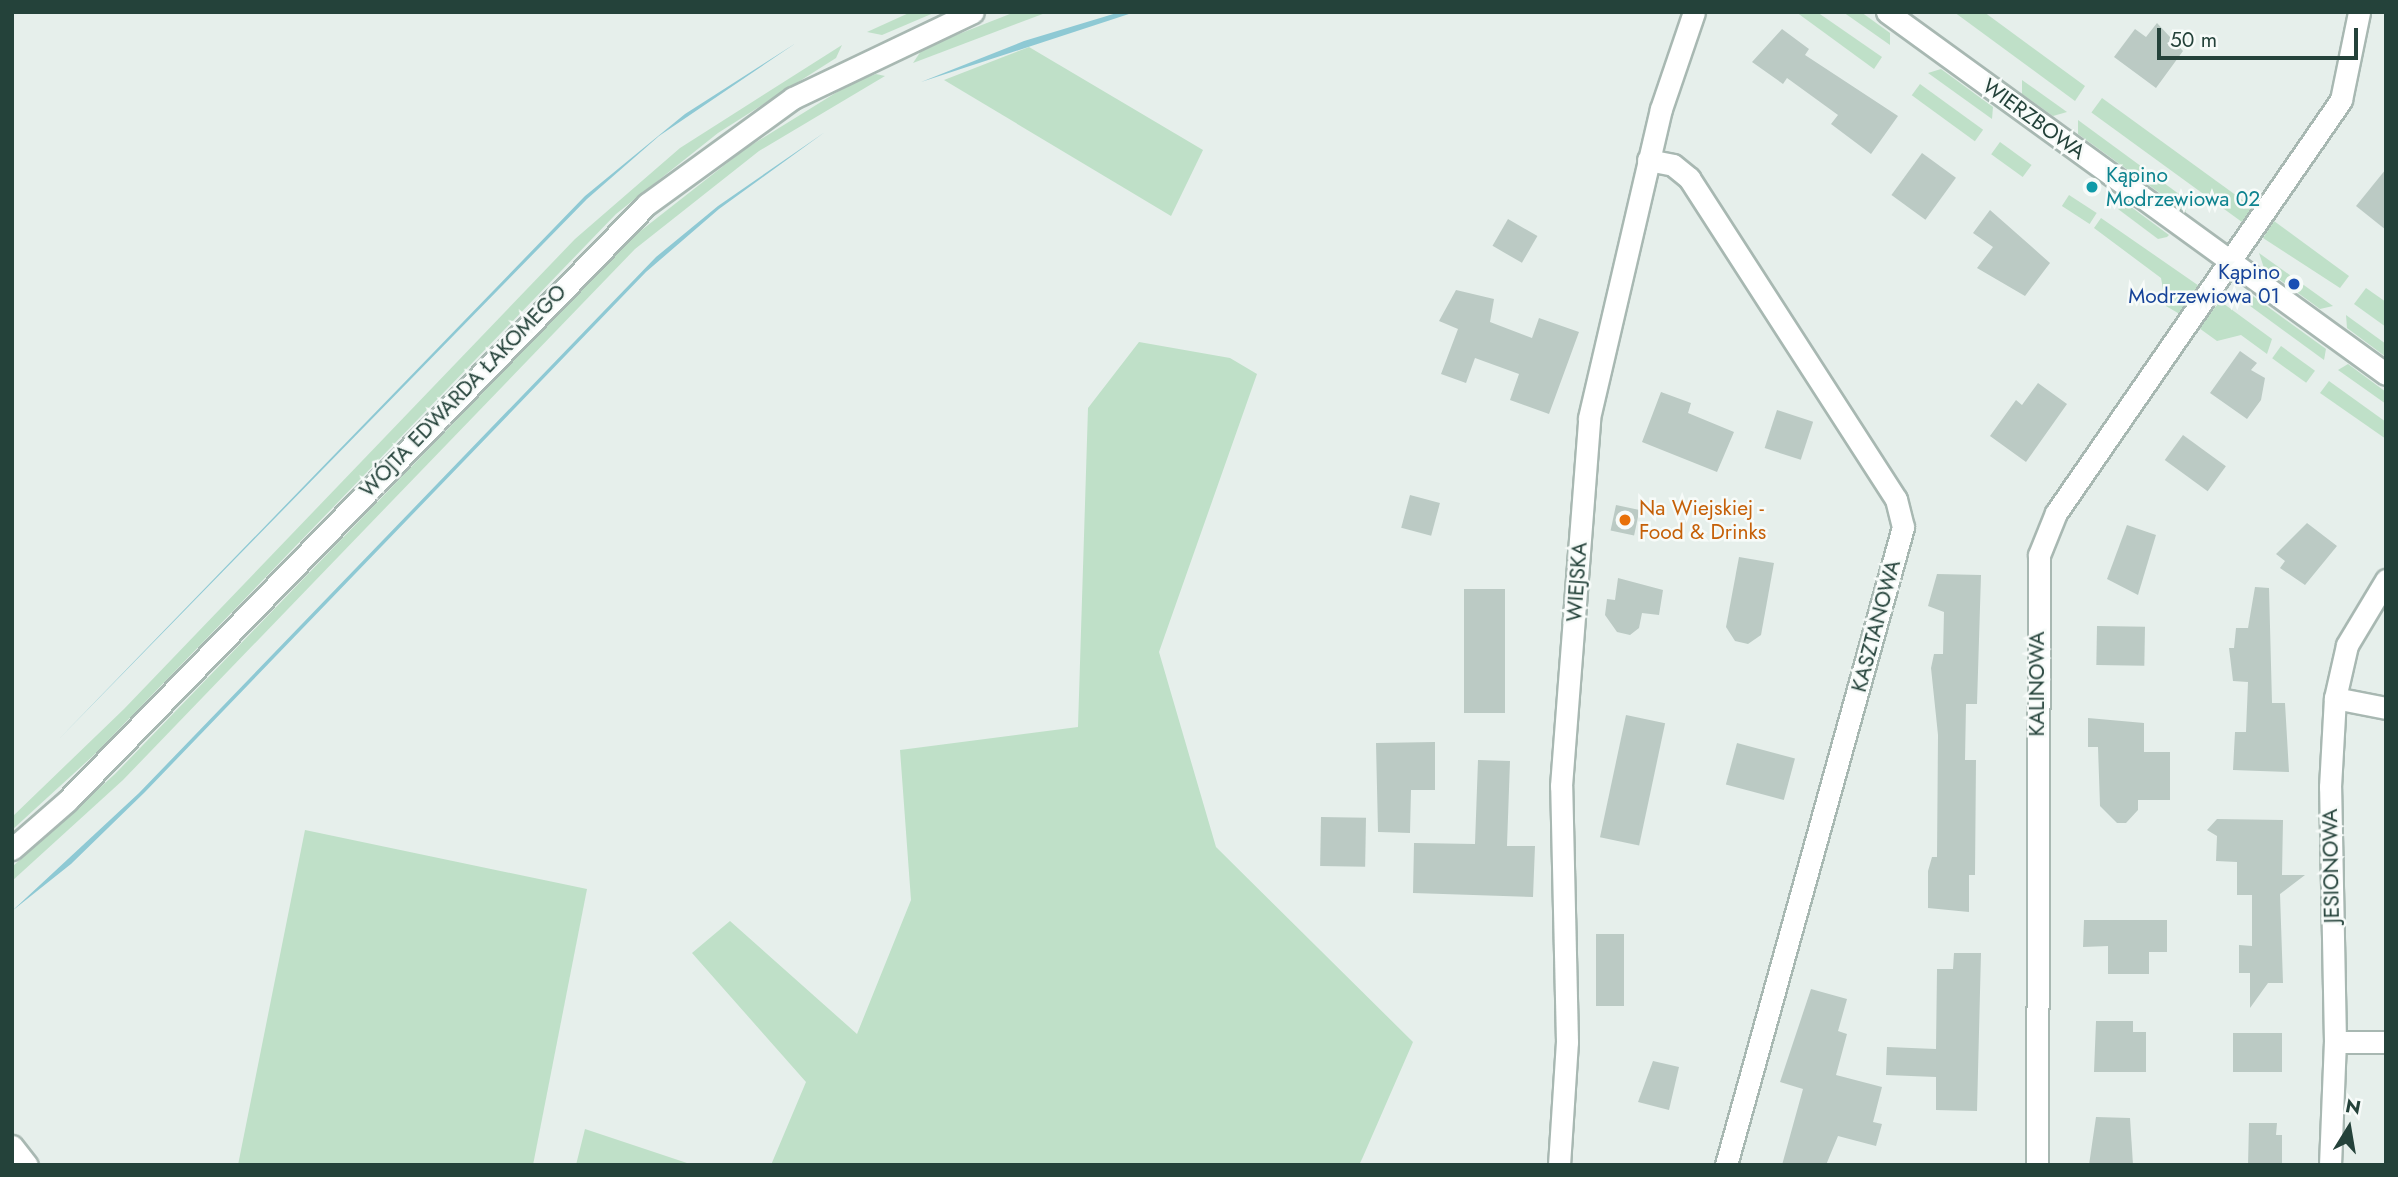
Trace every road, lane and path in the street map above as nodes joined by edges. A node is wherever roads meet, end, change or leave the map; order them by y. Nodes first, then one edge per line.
1 (972, 12) edge
2 (1694, 12) edge
3 (1887, 12) edge
4 (2359, 12) edge
5 (1648, 160) junction
6 (2233, 263) junction
7 (2386, 374) edge
8 (2386, 580) edge
9 (2335, 698) junction
10 (2386, 708) edge
11 (12, 849) edge
12 (2335, 1042) junction
13 (2386, 1042) edge
14 (12, 1146) edge
15 (27, 1165) edge
16 (1559, 1165) edge
17 (1726, 1165) edge
18 (2036, 1165) edge
19 (2330, 1165) edge

1 - 11 street, WÓJTA EDWARDA ŁAKOMEGO
2 - 5 street, WIEJSKA
3 - 6 street, WIERZBOWA
4 - 6 street, KALINOWA
5 - 16 street, WIEJSKA
5 - 17 street, KASZTANOWA
6 - 7 street, WIERZBOWA
6 - 18 street, KALINOWA
8 - 9 street, JESIONOWA
9 - 10 street
9 - 12 street, JESIONOWA
12 - 13 street
12 - 19 street, JESIONOWA
14 - 15 street

